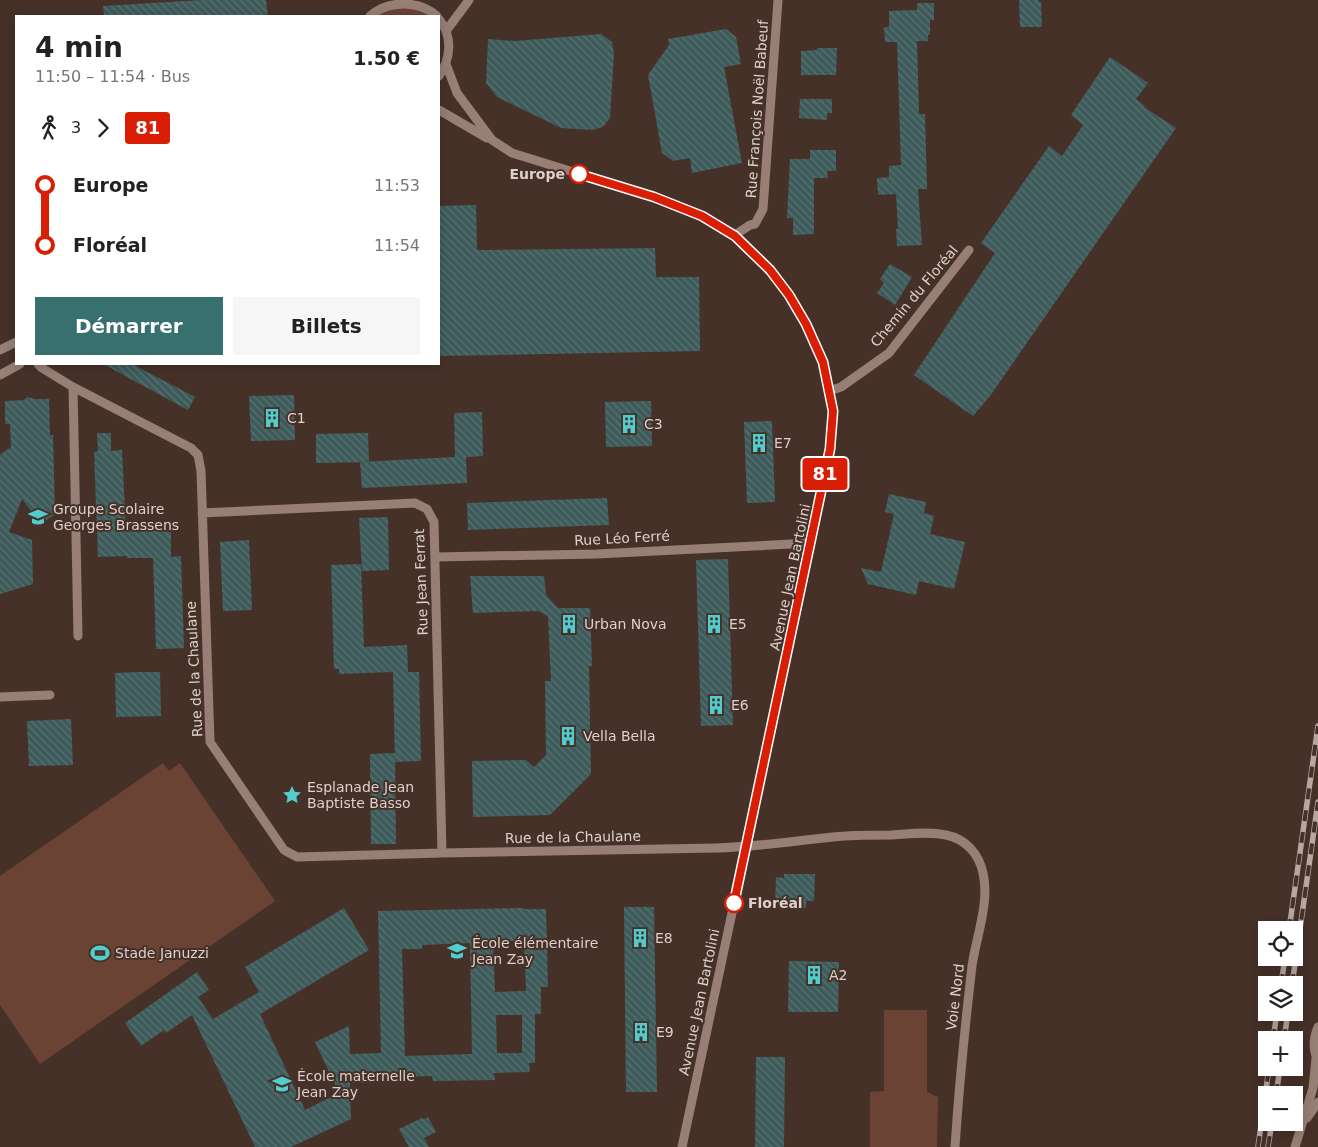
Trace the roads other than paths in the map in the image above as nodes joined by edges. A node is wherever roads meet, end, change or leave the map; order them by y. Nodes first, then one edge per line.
1 (469, 0) edge
2 (778, 0) edge
3 (386, 2) edge
4 (419, 2) edge
5 (371, 15) edge
6 (436, 15) edge
7 (440, 20) edge
8 (446, 31) junction
9 (446, 64) junction
10 (440, 74) edge
11 (440, 111) edge
12 (492, 140) junction
13 (735, 236) junction
14 (969, 250) dead end
15 (15, 342) edge
16 (0, 350) edge
17 (18, 365) edge
18 (39, 365) edge
19 (0, 375) edge
20 (73, 387) junction
21 (828, 390) junction
22 (202, 513) junction
23 (811, 542) junction
24 (435, 557) junction
25 (78, 636) dead end
26 (50, 695) dead end
27 (0, 697) edge
28 (746, 847) junction
29 (442, 852) junction
30 (974, 852) joint
31 (1318, 1027) edge
32 (1317, 1059) edge
33 (1318, 1102) edge
34 (1303, 1123) edge
35 (1303, 1125) edge
36 (1301, 1131) edge
37 (682, 1147) edge
38 (955, 1147) edge
39 (1295, 1147) edge

1 - 8 street
2 - 13 street, Rue François Noël Babeuf
3 - 4 street
3 - 5 street
4 - 6 street
7 - 8 street
8 - 9 street
9 - 10 street
9 - 12 street, Avenue Jean Bartolini
11 - 12 street
12 - 13 street, Avenue Jean Bartolini
13 - 21 street, Avenue Jean Bartolini
14 - 21 street, Chemin du Floréal
15 - 16 street
17 - 19 street
18 - 20 street, Rue de la Chaulane
20 - 22 street, Rue de la Chaulane
20 - 25 street
21 - 23 street, Avenue Jean Bartolini
22 - 24 street, Rue Jean Ferrat
22 - 29 street, Rue de la Chaulane
23 - 24 street, Rue Léo Ferré
23 - 28 street, Avenue Jean Bartolini
24 - 29 street, Rue Jean Ferrat
26 - 27 street
28 - 29 street, Rue de la Chaulane
28 - 30 street, Rue de la Chaulane
28 - 37 street, Avenue Jean Bartolini
30 - 38 street, Voie Nord
31 - 32 street
32 - 34 street
33 - 35 street
36 - 39 street

